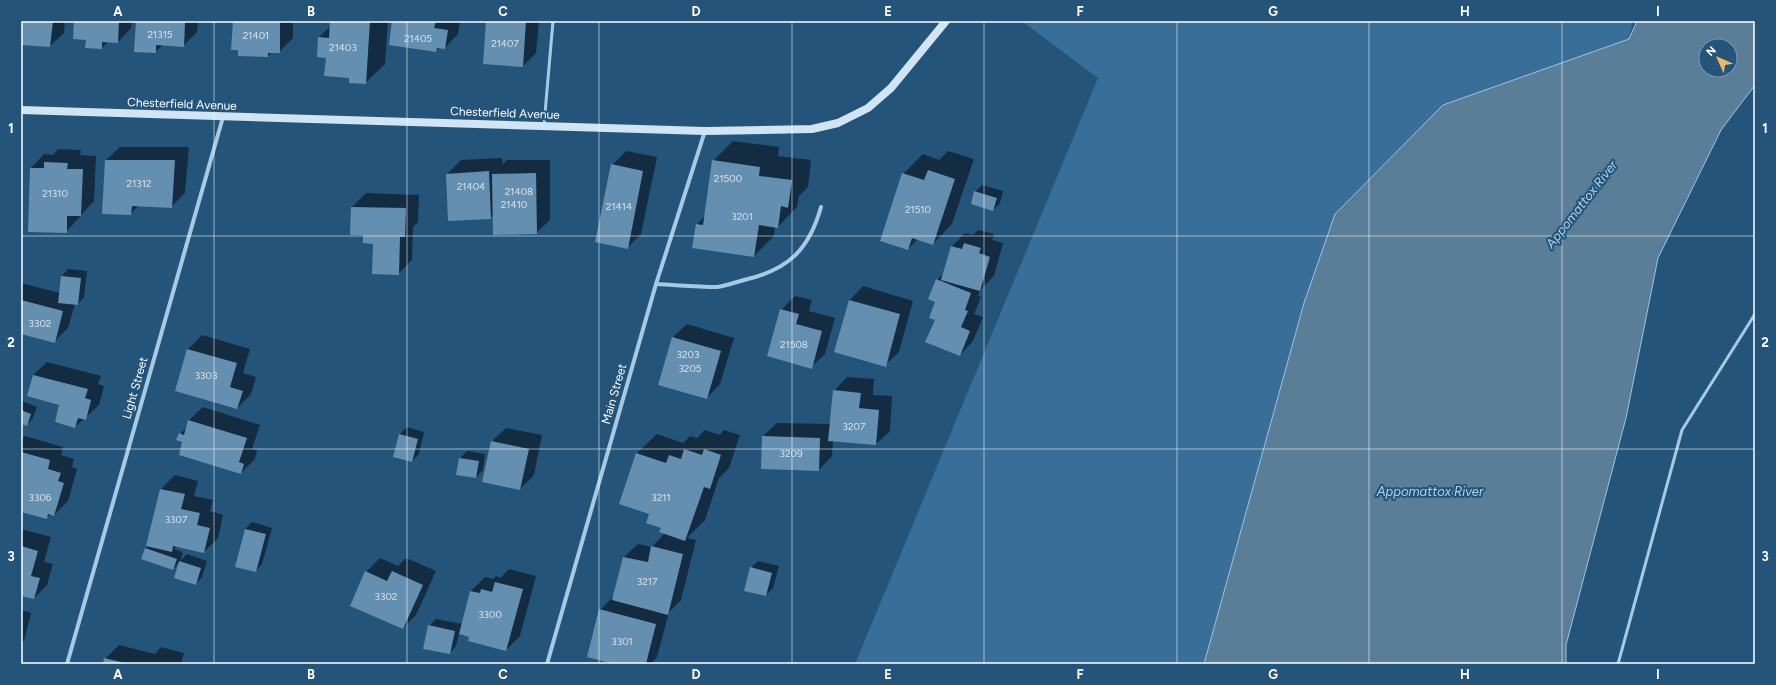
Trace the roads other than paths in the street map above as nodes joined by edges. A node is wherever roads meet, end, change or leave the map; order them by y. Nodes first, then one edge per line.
1 (553, 21) edge
2 (946, 21) edge
3 (21, 110) edge
4 (223, 117) junction
5 (544, 126) junction
6 (705, 131) junction
7 (821, 207) dead end
8 (656, 284) junction
9 (1755, 314) edge
10 (67, 664) edge
11 (548, 664) edge
12 (1618, 664) edge

1 - 5 lane
2 - 6 main road, Chesterfield Avenue
3 - 4 main road, Chesterfield Avenue
4 - 5 main road, Chesterfield Avenue
4 - 10 street, Light Street
5 - 6 main road, Chesterfield Avenue
6 - 8 street, Main Street
7 - 8 street
8 - 11 street, Main Street
9 - 12 lane

